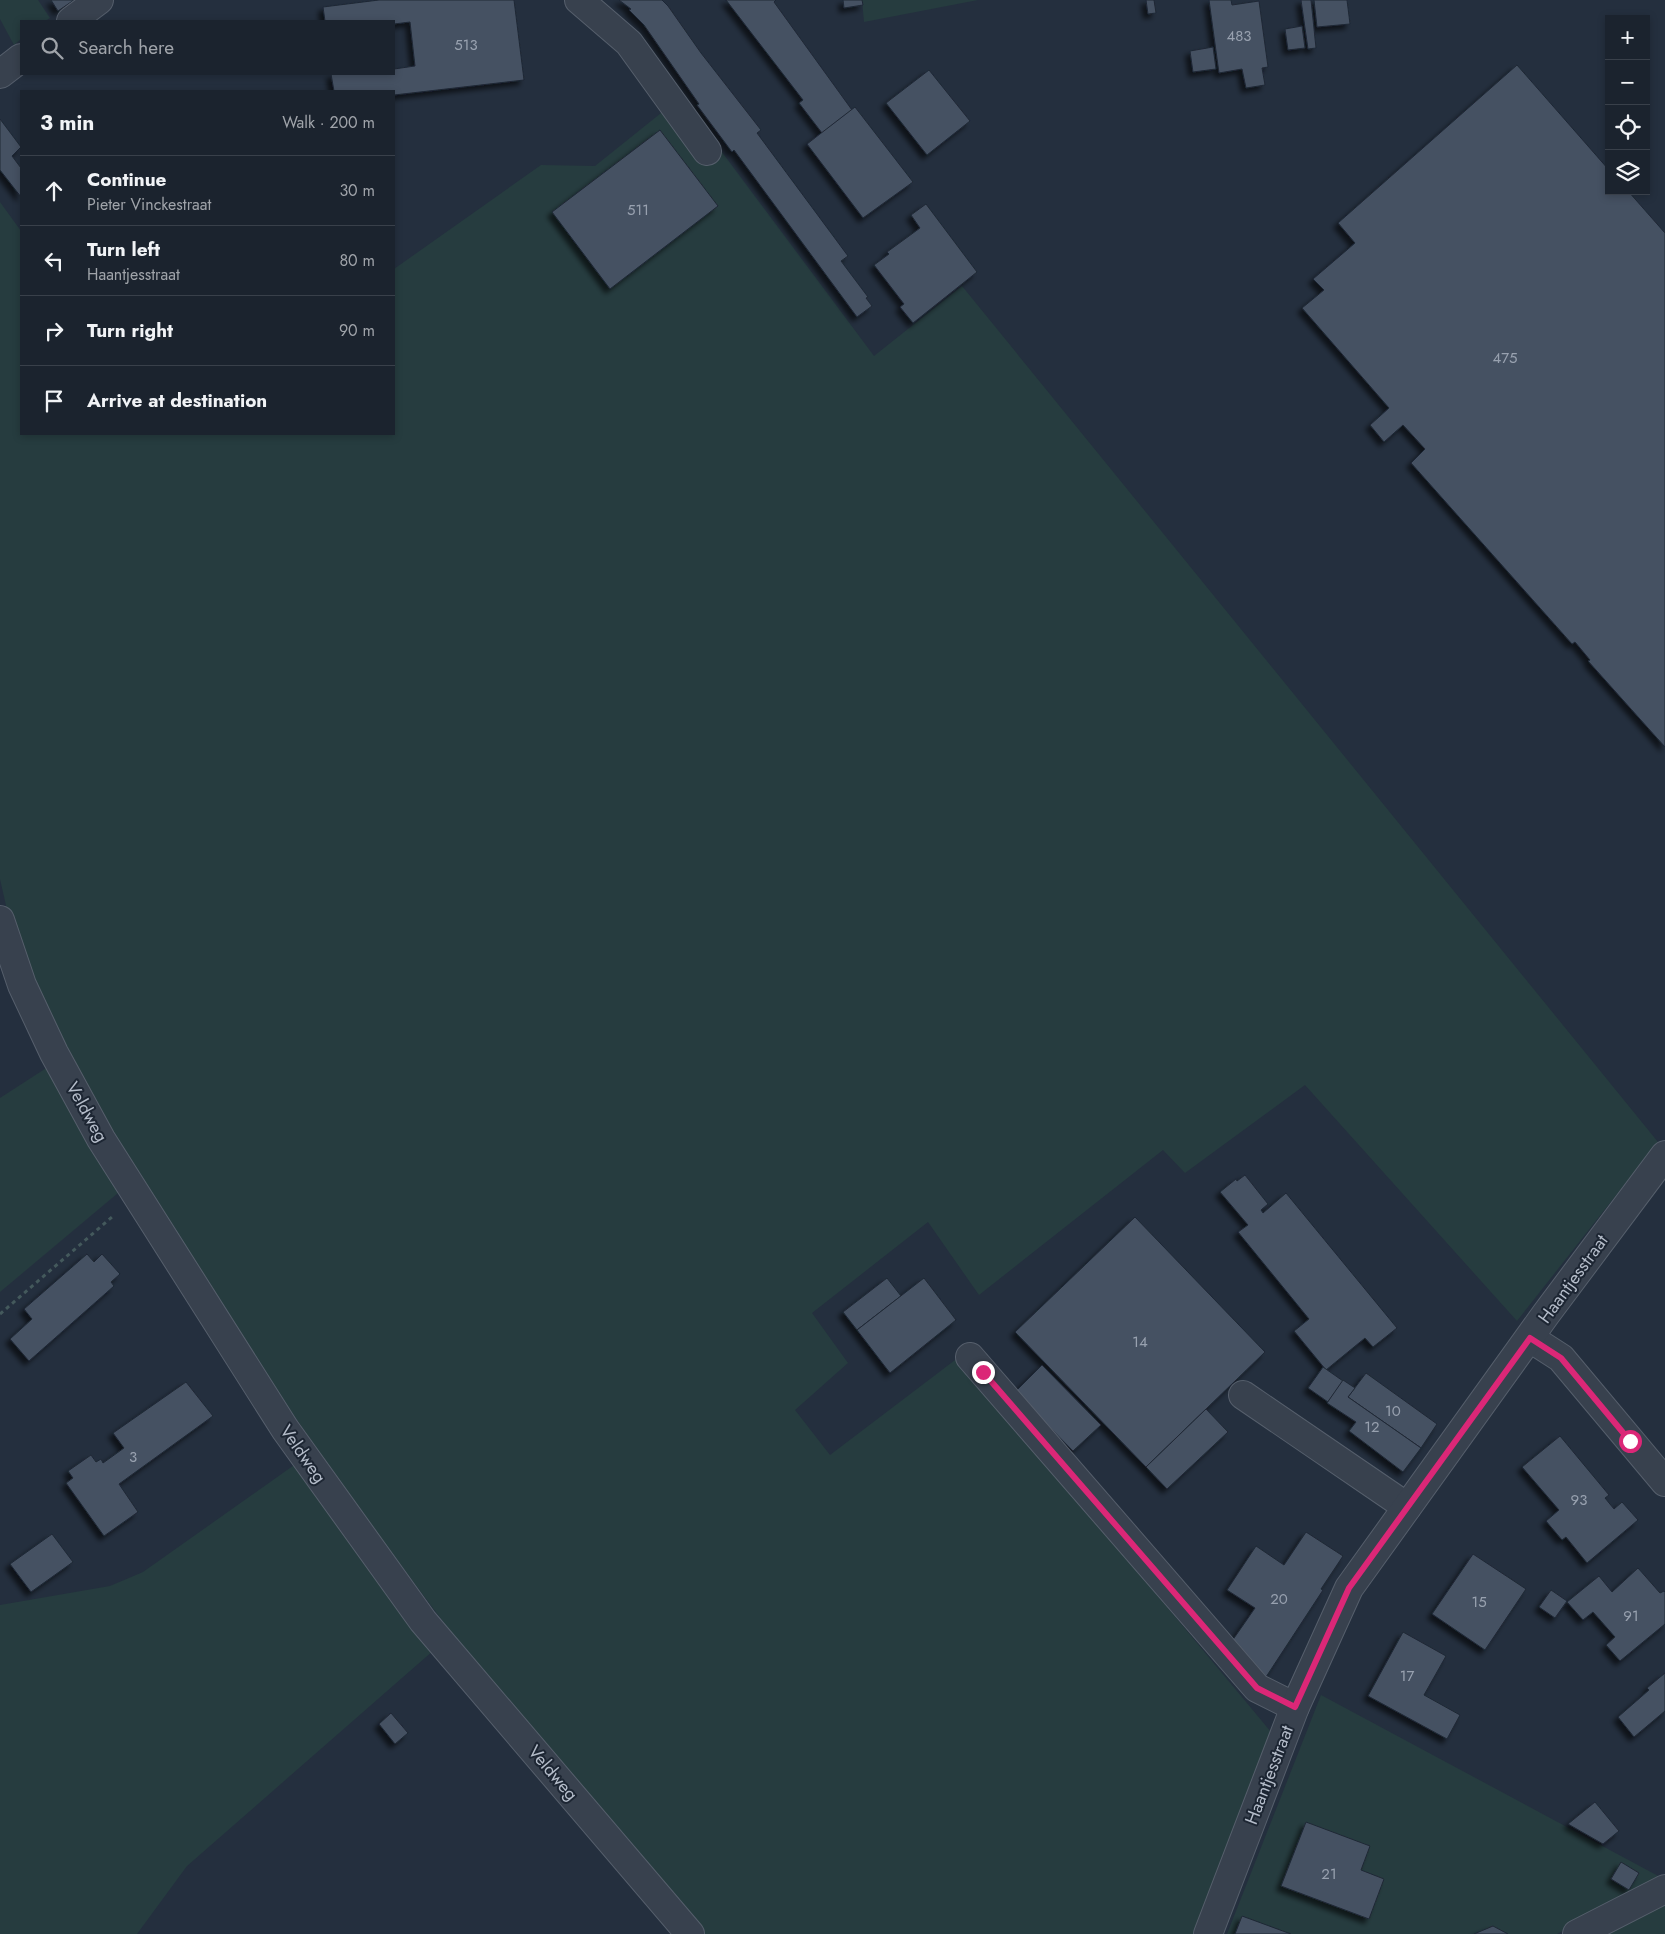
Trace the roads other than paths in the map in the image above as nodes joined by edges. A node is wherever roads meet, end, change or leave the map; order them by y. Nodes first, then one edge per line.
1 (99, 0) edge
2 (579, 0) edge
3 (72, 20) edge
4 (20, 59) edge
5 (0, 74) edge
6 (707, 151) dead end
7 (0, 920) edge
8 (1665, 1155) edge
9 (1530, 1338) junction
10 (970, 1357) dead end
11 (1243, 1395) dead end
12 (1665, 1482) edge
13 (1407, 1508) junction
14 (1295, 1707) junction
15 (1665, 1889) edge
16 (690, 1934) edge
17 (1208, 1934) edge
18 (1577, 1934) edge

1 - 3 street
2 - 6 street
4 - 5 street
7 - 16 street, Veldweg
8 - 9 street, Haantjesstraat
9 - 12 street
9 - 13 street, Haantjesstraat
10 - 14 street
11 - 13 street
13 - 14 street, Haantjesstraat
14 - 17 street, Haantjesstraat
15 - 18 street

